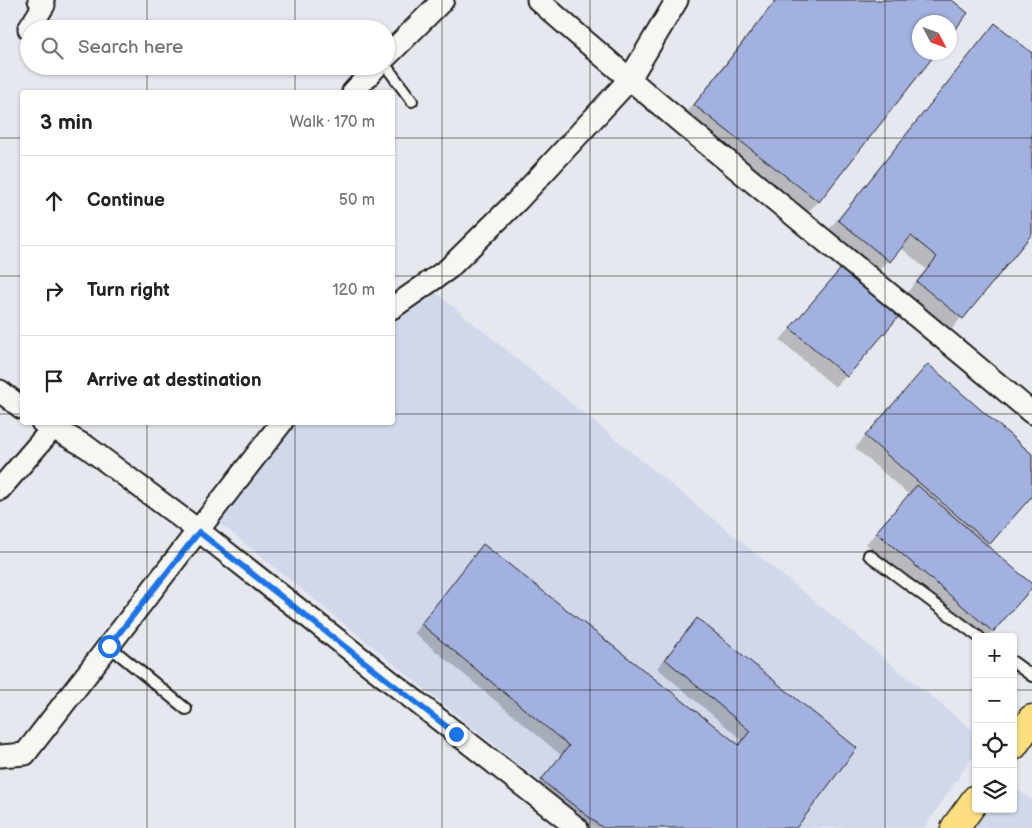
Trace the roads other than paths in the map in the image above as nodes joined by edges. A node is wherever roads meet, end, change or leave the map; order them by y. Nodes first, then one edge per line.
1 (39, 0) edge
2 (443, 0) edge
3 (538, 0) edge
4 (677, 0) edge
5 (34, 20) edge
6 (395, 48) edge
7 (369, 75) edge
8 (393, 75) edge
9 (629, 80) junction
10 (355, 90) edge
11 (412, 101) dead end
12 (395, 306) edge
13 (0, 391) edge
14 (20, 406) edge
15 (1032, 413) edge
16 (50, 425) edge
17 (280, 425) edge
18 (0, 489) edge
19 (199, 532) junction
20 (869, 555) dead end
21 (974, 633) edge
22 (109, 646) junction
23 (1017, 665) edge
24 (1032, 676) edge
25 (186, 709) dead end
26 (1032, 719) edge
27 (1017, 740) edge
28 (0, 756) edge
29 (972, 805) edge
30 (577, 828) edge
31 (955, 828) edge

1 - 5 street
2 - 6 street
3 - 9 street
4 - 9 street
7 - 10 street
8 - 11 lane
9 - 12 street
9 - 15 street
13 - 14 street
16 - 18 street
16 - 19 street
17 - 19 street
19 - 22 street
19 - 30 street
20 - 21 lane
22 - 25 lane
22 - 28 street
23 - 24 lane
26 - 27 main road
29 - 31 main road

